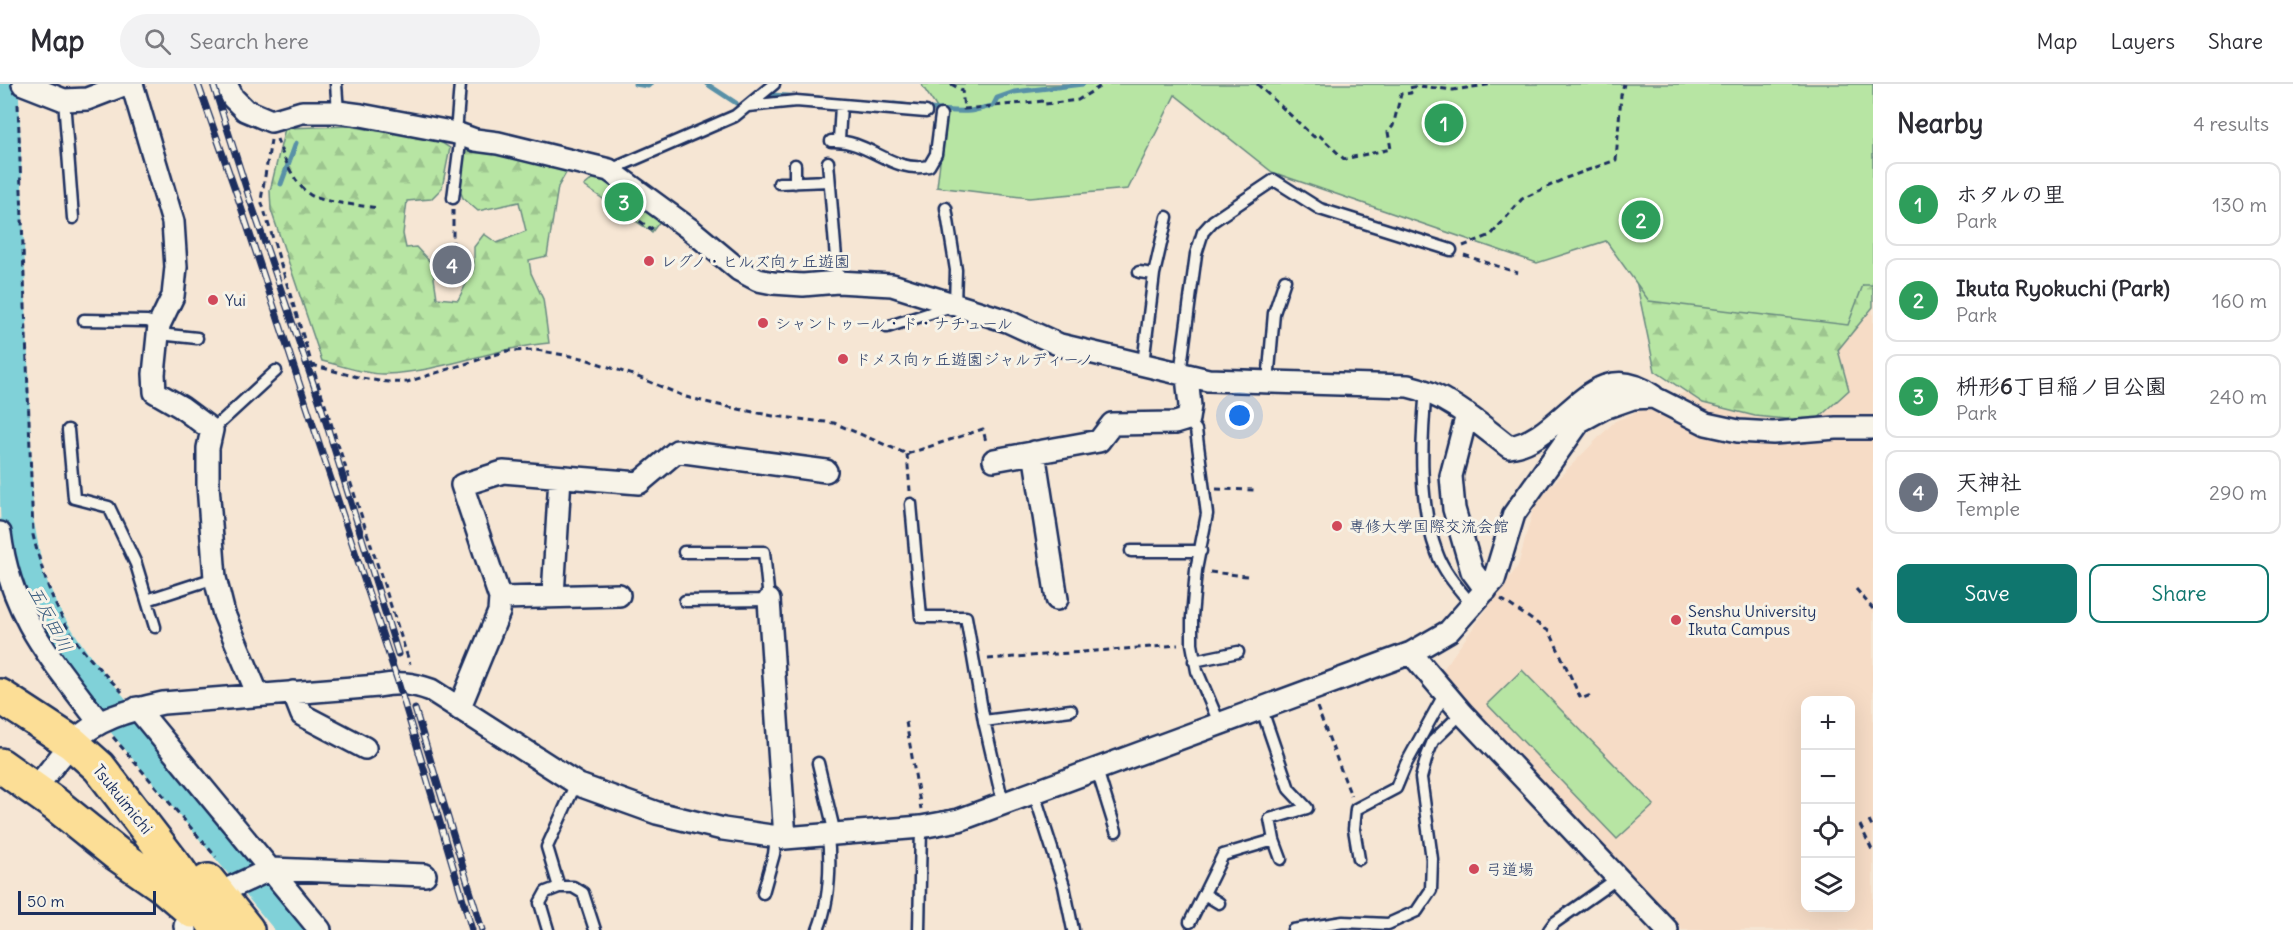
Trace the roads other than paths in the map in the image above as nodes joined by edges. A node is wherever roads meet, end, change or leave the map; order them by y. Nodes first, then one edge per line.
1 (126, 84) edge
2 (132, 84) edge
3 (226, 84) edge
4 (336, 84) edge
5 (460, 84) edge
6 (774, 84) edge
7 (20, 94) edge
8 (64, 100) junction
9 (841, 105) junction
10 (746, 107) junction
11 (338, 112) junction
12 (927, 112) dead end
13 (941, 115) dead end
14 (458, 134) junction
15 (828, 162) dead end
16 (795, 165) dead end
17 (609, 170) junction
18 (829, 181) junction
19 (779, 183) dead end
20 (795, 183) junction
21 (453, 198) road end
22 (946, 208) dead end
23 (1167, 217) dead end
24 (73, 218) dead end
25 (1451, 250) road end
26 (1139, 272) dead end
27 (1154, 274) junction
28 (1285, 280) dead end
29 (838, 282) junction
30 (955, 305) junction
31 (84, 320) dead end
32 (887, 327) dead end
33 (159, 329) junction
34 (197, 338) dead end
35 (1143, 364) junction
36 (276, 372) dead end
37 (1183, 375) junction
38 (1268, 382) junction
39 (1426, 389) junction
40 (1653, 397) junction
41 (1467, 414) junction
42 (1188, 419) junction
43 (1873, 428) edge
44 (68, 430) dead end
45 (212, 430) junction
46 (1034, 452) junction
47 (991, 455) road end
48 (826, 471) dead end
49 (560, 477) junction
50 (911, 504) road end
51 (0, 532) edge
52 (1131, 551) dead end
53 (1201, 551) junction
54 (684, 552) dead end
55 (215, 578) junction
56 (620, 595) dead end
57 (553, 596) junction
58 (500, 598) junction
59 (1480, 598) junction
60 (147, 600) junction
61 (769, 600) junction
62 (1057, 600) dead end
63 (685, 601) dead end
64 (155, 627) dead end
65 (1238, 652) dead end
66 (1411, 653) junction
67 (1194, 661) junction
68 (293, 692) junction
69 (1445, 693) junction
70 (0, 696) edge
71 (258, 696) junction
72 (134, 709) junction
73 (459, 710) junction
74 (1071, 710) dead end
75 (1262, 710) junction
76 (1462, 713) junction
77 (103, 721) junction
78 (984, 721) junction
79 (1220, 725) junction
80 (72, 743) junction
81 (365, 748) dead end
82 (818, 763) dead end
83 (0, 765) edge
84 (99, 767) junction
85 (1097, 770) junction
86 (579, 785) junction
87 (35, 789) junction
88 (1034, 793) junction
89 (1003, 803) junction
90 (922, 826) junction
91 (1116, 831) dead end
92 (831, 835) junction
93 (781, 838) junction
94 (1274, 840) junction
95 (1281, 859) dead end
96 (1359, 859) dead end
97 (267, 870) junction
98 (425, 874) dead end
99 (1618, 878) junction
100 (233, 886) junction
101 (559, 887) junction
102 (763, 893) dead end
103 (1204, 894) junction
104 (1219, 903) dead end
105 (1190, 922) dead end
106 (198, 929) edge
107 (248, 930) edge
108 (321, 930) edge
109 (548, 930) edge
110 (595, 930) edge
111 (818, 930) edge
112 (920, 930) edge
113 (1073, 930) edge
114 (1293, 930) edge
115 (1549, 930) edge
116 (1667, 930) edge

1 - 8 street
2 - 33 street
3 - 11 street
4 - 11 lane
5 - 14 lane
6 - 10 lane
7 - 8 street
8 - 24 lane
9 - 10 lane
9 - 12 lane
9 - 13 lane
10 - 17 lane
11 - 14 street
14 - 17 street
14 - 21 lane
15 - 18 lane
16 - 20 lane
17 - 29 street
18 - 20 lane
18 - 29 lane
19 - 20 lane
22 - 30 lane
23 - 27 lane
25 - 37 lane
26 - 27 lane
27 - 35 lane
28 - 38 lane
29 - 30 street
30 - 32 lane
30 - 35 street
31 - 33 lane
33 - 34 lane
33 - 45 street
35 - 37 street
36 - 45 lane
37 - 38 street
37 - 42 street
38 - 39 street
39 - 41 street
39 - 59 lane
40 - 41 street
40 - 43 street
40 - 59 street
41 - 59 street
42 - 46 street
42 - 53 lane
44 - 60 lane
45 - 55 street
46 - 47 street
46 - 62 street
48 - 49 street
49 - 57 street
49 - 58 street
50 - 78 lane
51 - 77 street
52 - 53 lane
53 - 67 lane
54 - 61 lane
55 - 60 lane
55 - 71 street
56 - 57 street
57 - 58 street
58 - 73 street
59 - 66 street
60 - 64 lane
61 - 63 lane
61 - 93 street
65 - 67 lane
66 - 69 street
66 - 75 street
67 - 79 lane
68 - 71 street
68 - 73 street
68 - 81 street
69 - 76 street
69 - 96 lane
70 - 80 main road, Tsukuimichi
71 - 72 street
72 - 77 street
72 - 97 street
73 - 86 street
74 - 78 lane
75 - 79 street
75 - 94 lane
76 - 99 street
76 - 114 lane
77 - 80 street
78 - 89 lane
79 - 85 street
80 - 84 main road, Tsukuimichi
80 - 87 street
82 - 92 lane
83 - 87 main road
84 - 100 main road
84 - 106 main road, Tsukuimichi
85 - 88 street
85 - 91 lane
86 - 93 street
86 - 101 lane
87 - 106 main road
88 - 89 street
88 - 113 lane
89 - 90 street
90 - 92 street
90 - 112 lane
92 - 93 street
92 - 111 lane
93 - 102 lane
94 - 95 lane
94 - 103 lane
97 - 98 street
97 - 100 street
97 - 108 street
99 - 115 lane
99 - 116 street
100 - 107 main road
101 - 109 lane
101 - 110 lane
103 - 104 lane
103 - 105 lane

